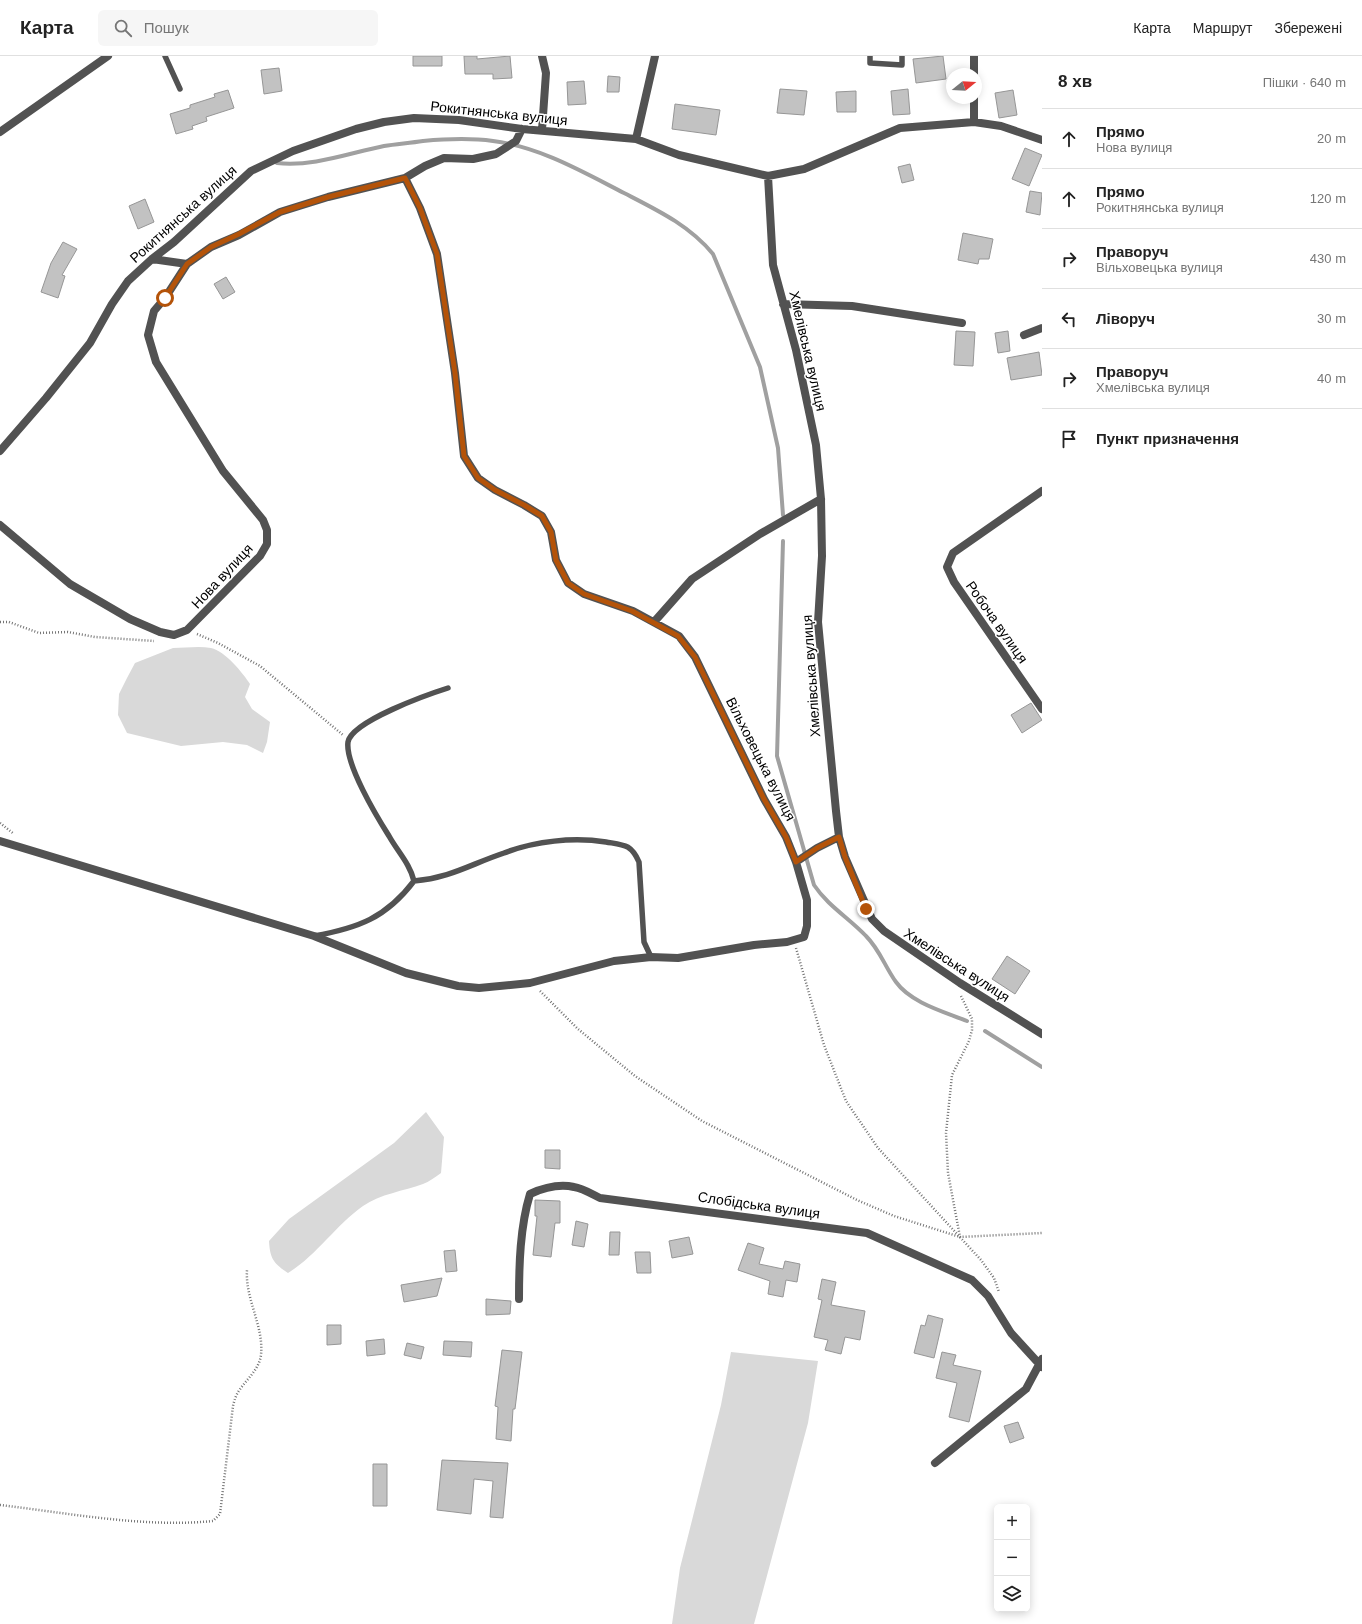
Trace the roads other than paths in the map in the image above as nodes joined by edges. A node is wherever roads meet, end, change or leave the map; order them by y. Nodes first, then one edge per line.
1 (108, 56) edge
2 (165, 56) edge
3 (542, 56) edge
4 (655, 56) edge
5 (870, 56) edge
6 (902, 56) edge
7 (974, 56) edge
8 (974, 68) edge
9 (180, 89) dead end
10 (974, 104) edge
11 (974, 122) junction
12 (522, 129) junction
13 (542, 130) junction
14 (0, 132) edge
15 (636, 139) junction
16 (1042, 140) edge
17 (768, 176) junction
18 (405, 178) junction
19 (152, 259) junction
20 (187, 264) junction
21 (783, 304) junction
22 (962, 323) dead end
23 (1042, 328) edge
24 (1024, 335) dead end
25 (0, 451) edge
26 (1042, 491) edge
27 (821, 499) junction
28 (0, 525) edge
29 (654, 622) junction
30 (448, 688) dead end
31 (1042, 709) edge
32 (839, 837) junction
33 (0, 841) edge
34 (799, 860) junction
35 (414, 881) junction
36 (314, 936) junction
37 (651, 957) junction
38 (1042, 1034) edge
39 (519, 1299) dead end
40 (1041, 1363) edge
41 (936, 1464) dead end

1 - 14 street
2 - 9 lane
3 - 13 street
4 - 15 street
5 - 6 lane
7 - 8 street
10 - 11 street
11 - 16 street, Рокитнянська вулиця
11 - 17 street, Рокитнянська вулиця
12 - 13 street, Рокитнянська вулиця
12 - 18 street, Рокитнянська вулиця
12 - 19 street, Рокитнянська вулиця
13 - 15 street, Рокитнянська вулиця
15 - 17 street, Рокитнянська вулиця
17 - 21 street, Хмелівська вулиця
18 - 20 street, Рокитнянська вулиця
18 - 29 street, Вільховецька вулиця
19 - 20 street
19 - 25 street, Рокитнянська вулиця
20 - 28 street, Нова вулиця
21 - 22 street
21 - 27 street, Хмелівська вулиця
23 - 24 street
26 - 31 street, Робоча вулиця
27 - 29 street
27 - 32 street, Хмелівська вулиця
29 - 34 street, Вільховецька вулиця
30 - 35 lane
32 - 34 street
32 - 38 street, Хмелівська вулиця
33 - 36 street
34 - 37 street, Вільховецька вулиця
35 - 36 lane
35 - 37 lane
36 - 37 street
39 - 40 street, Слобідська вулиця
40 - 41 street

